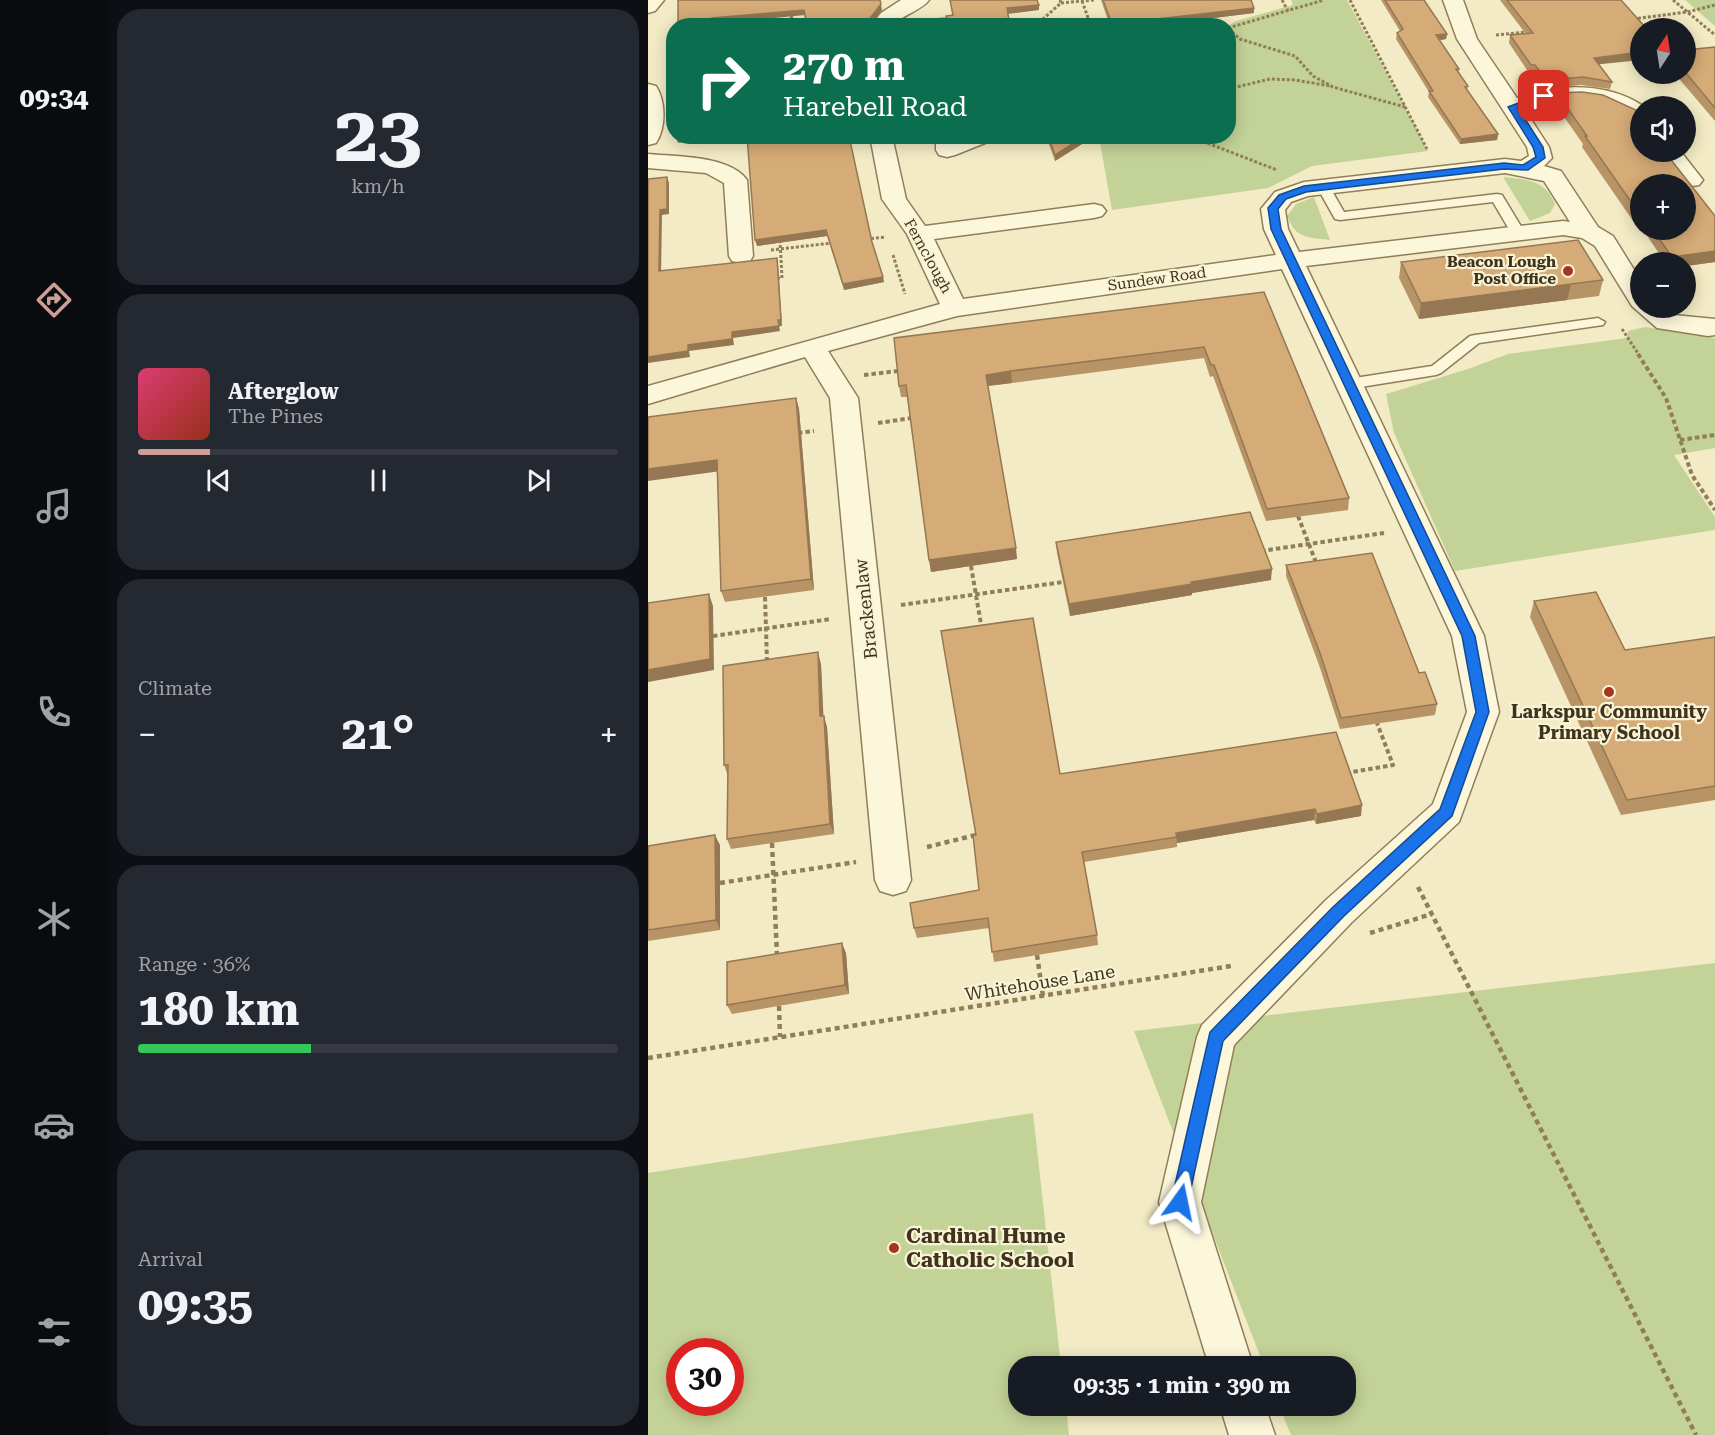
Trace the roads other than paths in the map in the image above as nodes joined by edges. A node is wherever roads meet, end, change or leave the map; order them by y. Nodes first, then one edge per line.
1 (654, 0) edge
2 (919, 0) edge
3 (1453, 0) edge
4 (648, 7) edge
5 (886, 18) edge
6 (648, 91) edge
7 (1512, 107) junction
8 (1630, 109) edge
9 (648, 138) edge
10 (883, 144) edge
11 (947, 144) edge
12 (962, 144) edge
13 (648, 161) edge
14 (1677, 162) edge
15 (1525, 168) junction
16 (1686, 174) edge
17 (1323, 187) junction
18 (1094, 211) dead end
19 (1589, 232) junction
20 (1518, 233) junction
21 (918, 234) junction
22 (741, 255) road end
23 (1292, 260) junction
24 (1630, 283) edge
25 (956, 308) junction
26 (1650, 318) edge
27 (1598, 322) dead end
28 (1715, 327) edge
29 (811, 347) junction
30 (1348, 384) junction
31 (648, 395) edge
32 (892, 880) dead end
33 (1228, 1356) edge
34 (1246, 1416) edge
35 (1252, 1435) edge

1 - 4 street
2 - 5 street
3 - 7 street
6 - 9 street
7 - 8 street
7 - 15 street
10 - 21 street, Fernclough
11 - 12 street
13 - 22 street
14 - 16 street
15 - 17 street
15 - 19 street
17 - 20 lane
17 - 23 street
18 - 21 street
19 - 20 street, Sundew Road
19 - 24 street
20 - 23 street, Sundew Road
21 - 25 street, Fernclough
23 - 25 street, Sundew Road
23 - 30 street
25 - 29 street, Sundew Road
26 - 28 street
27 - 30 lane
29 - 31 street, Sundew Road
29 - 32 street, Brackenlaw
30 - 33 street
34 - 35 street

